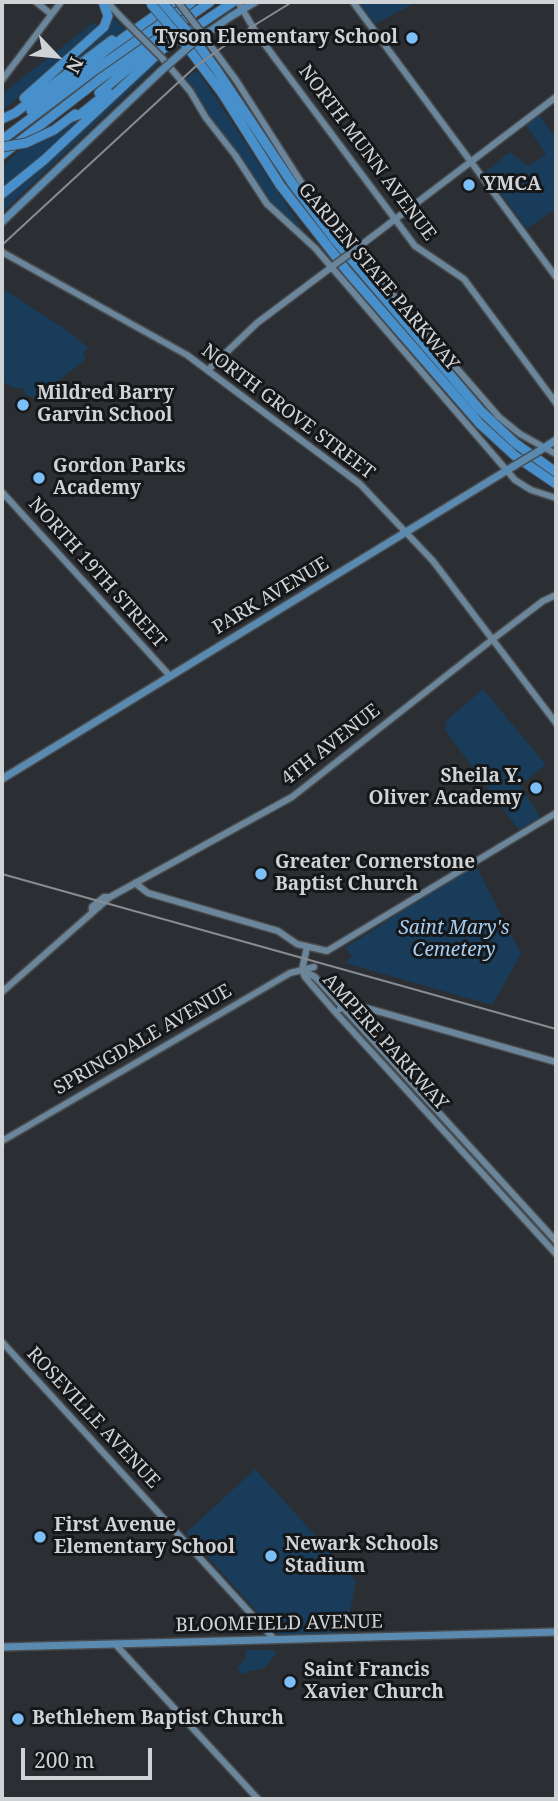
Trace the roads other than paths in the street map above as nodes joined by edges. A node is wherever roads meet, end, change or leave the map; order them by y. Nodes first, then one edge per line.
1 (36, 2) edge
2 (61, 2) edge
3 (105, 2) edge
4 (162, 2) edge
5 (167, 2) edge
6 (176, 2) edge
7 (192, 2) edge
8 (210, 2) edge
9 (255, 2) edge
10 (352, 2) edge
11 (149, 3) edge
12 (238, 4) edge
13 (51, 14) junction
14 (150, 18) junction
15 (164, 33) junction
16 (193, 38) junction
17 (163, 53) junction
18 (2, 80) edge
19 (556, 97) edge
20 (2, 117) edge
21 (72, 117) junction
22 (2, 138) edge
23 (2, 146) edge
24 (2, 155) edge
25 (470, 161) junction
26 (2, 194) edge
27 (395, 218) junction
28 (2, 222) edge
29 (353, 251) junction
30 (2, 252) edge
31 (333, 266) junction
32 (556, 277) edge
33 (208, 370) junction
34 (556, 403) edge
35 (556, 440) edge
36 (541, 449) junction
37 (556, 454) edge
38 (511, 468) junction
39 (556, 472) edge
40 (556, 484) edge
41 (2, 492) edge
42 (556, 498) edge
43 (406, 532) junction
44 (556, 595) edge
45 (493, 639) junction
46 (170, 676) junction
47 (556, 723) edge
48 (2, 779) edge
49 (556, 813) edge
50 (135, 883) junction
51 (307, 947) junction
52 (319, 950) junction
53 (314, 967) junction
54 (302, 970) junction
55 (315, 977) junction
56 (2, 992) edge
57 (339, 1010) junction
58 (556, 1062) edge
59 (2, 1141) edge
60 (556, 1241) edge
61 (556, 1254) edge
62 (2, 1342) edge
63 (556, 1632) edge
64 (275, 1640) junction
65 (116, 1644) junction
66 (2, 1647) edge
67 (258, 1799) edge

1 - 13 street
2 - 13 street
3 - 17 street, bridge
3 - 20 highway
4 - 16 highway, GARDEN STATE PARKWAY, bridge
5 - 16 highway, bridge
6 - 14 highway
6 - 16 street, bridge
7 - 22 highway
8 - 15 highway
9 - 12 main road
10 - 25 street
11 - 16 highway, GARDEN STATE PARKWAY, bridge
12 - 17 highway
12 - 27 street, NORTH MUNN AVENUE
12 - 28 main road, bridge
13 - 18 street
14 - 20 highway
14 - 22 highway
15 - 21 highway
15 - 24 highway
16 - 29 street
16 - 39 highway, GARDEN STATE PARKWAY
16 - 40 highway, GARDEN STATE PARKWAY
17 - 21 highway
17 - 26 highway
17 - 31 street
19 - 25 street
21 - 23 highway, bridge
25 - 27 street
25 - 32 street
27 - 29 street
27 - 34 street, NORTH MUNN AVENUE
29 - 31 street, bridge
29 - 36 street
30 - 33 street, NORTH GROVE STREET
31 - 33 street
31 - 38 street
33 - 43 street, NORTH GROVE STREET
35 - 36 main road, PARK AVENUE
36 - 37 street
36 - 38 main road, PARK AVENUE, bridge
38 - 42 street
38 - 43 main road, PARK AVENUE
41 - 46 street, NORTH 19TH STREET
43 - 45 street, NORTH GROVE STREET
43 - 46 main road, PARK AVENUE
44 - 45 street, 4TH AVENUE
45 - 47 street, NORTH GROVE STREET
45 - 50 street, 4TH AVENUE
46 - 48 main road, PARK AVENUE
49 - 52 street
50 - 51 street
50 - 56 street, 4TH AVENUE
51 - 52 street
51 - 54 street
52 - 53 street
53 - 54 street, SPRINGDALE AVENUE
53 - 55 street
54 - 55 street, AMPERE PARKWAY
54 - 57 street, AMPERE PARKWAY
54 - 59 street, SPRINGDALE AVENUE
55 - 57 street, AMPERE PARKWAY
57 - 58 street
57 - 60 street, AMPERE PARKWAY
57 - 61 street, AMPERE PARKWAY
62 - 64 street, ROSEVILLE AVENUE
63 - 64 main road, BLOOMFIELD AVENUE
64 - 65 main road, BLOOMFIELD AVENUE
65 - 66 main road, BLOOMFIELD AVENUE
65 - 67 street

